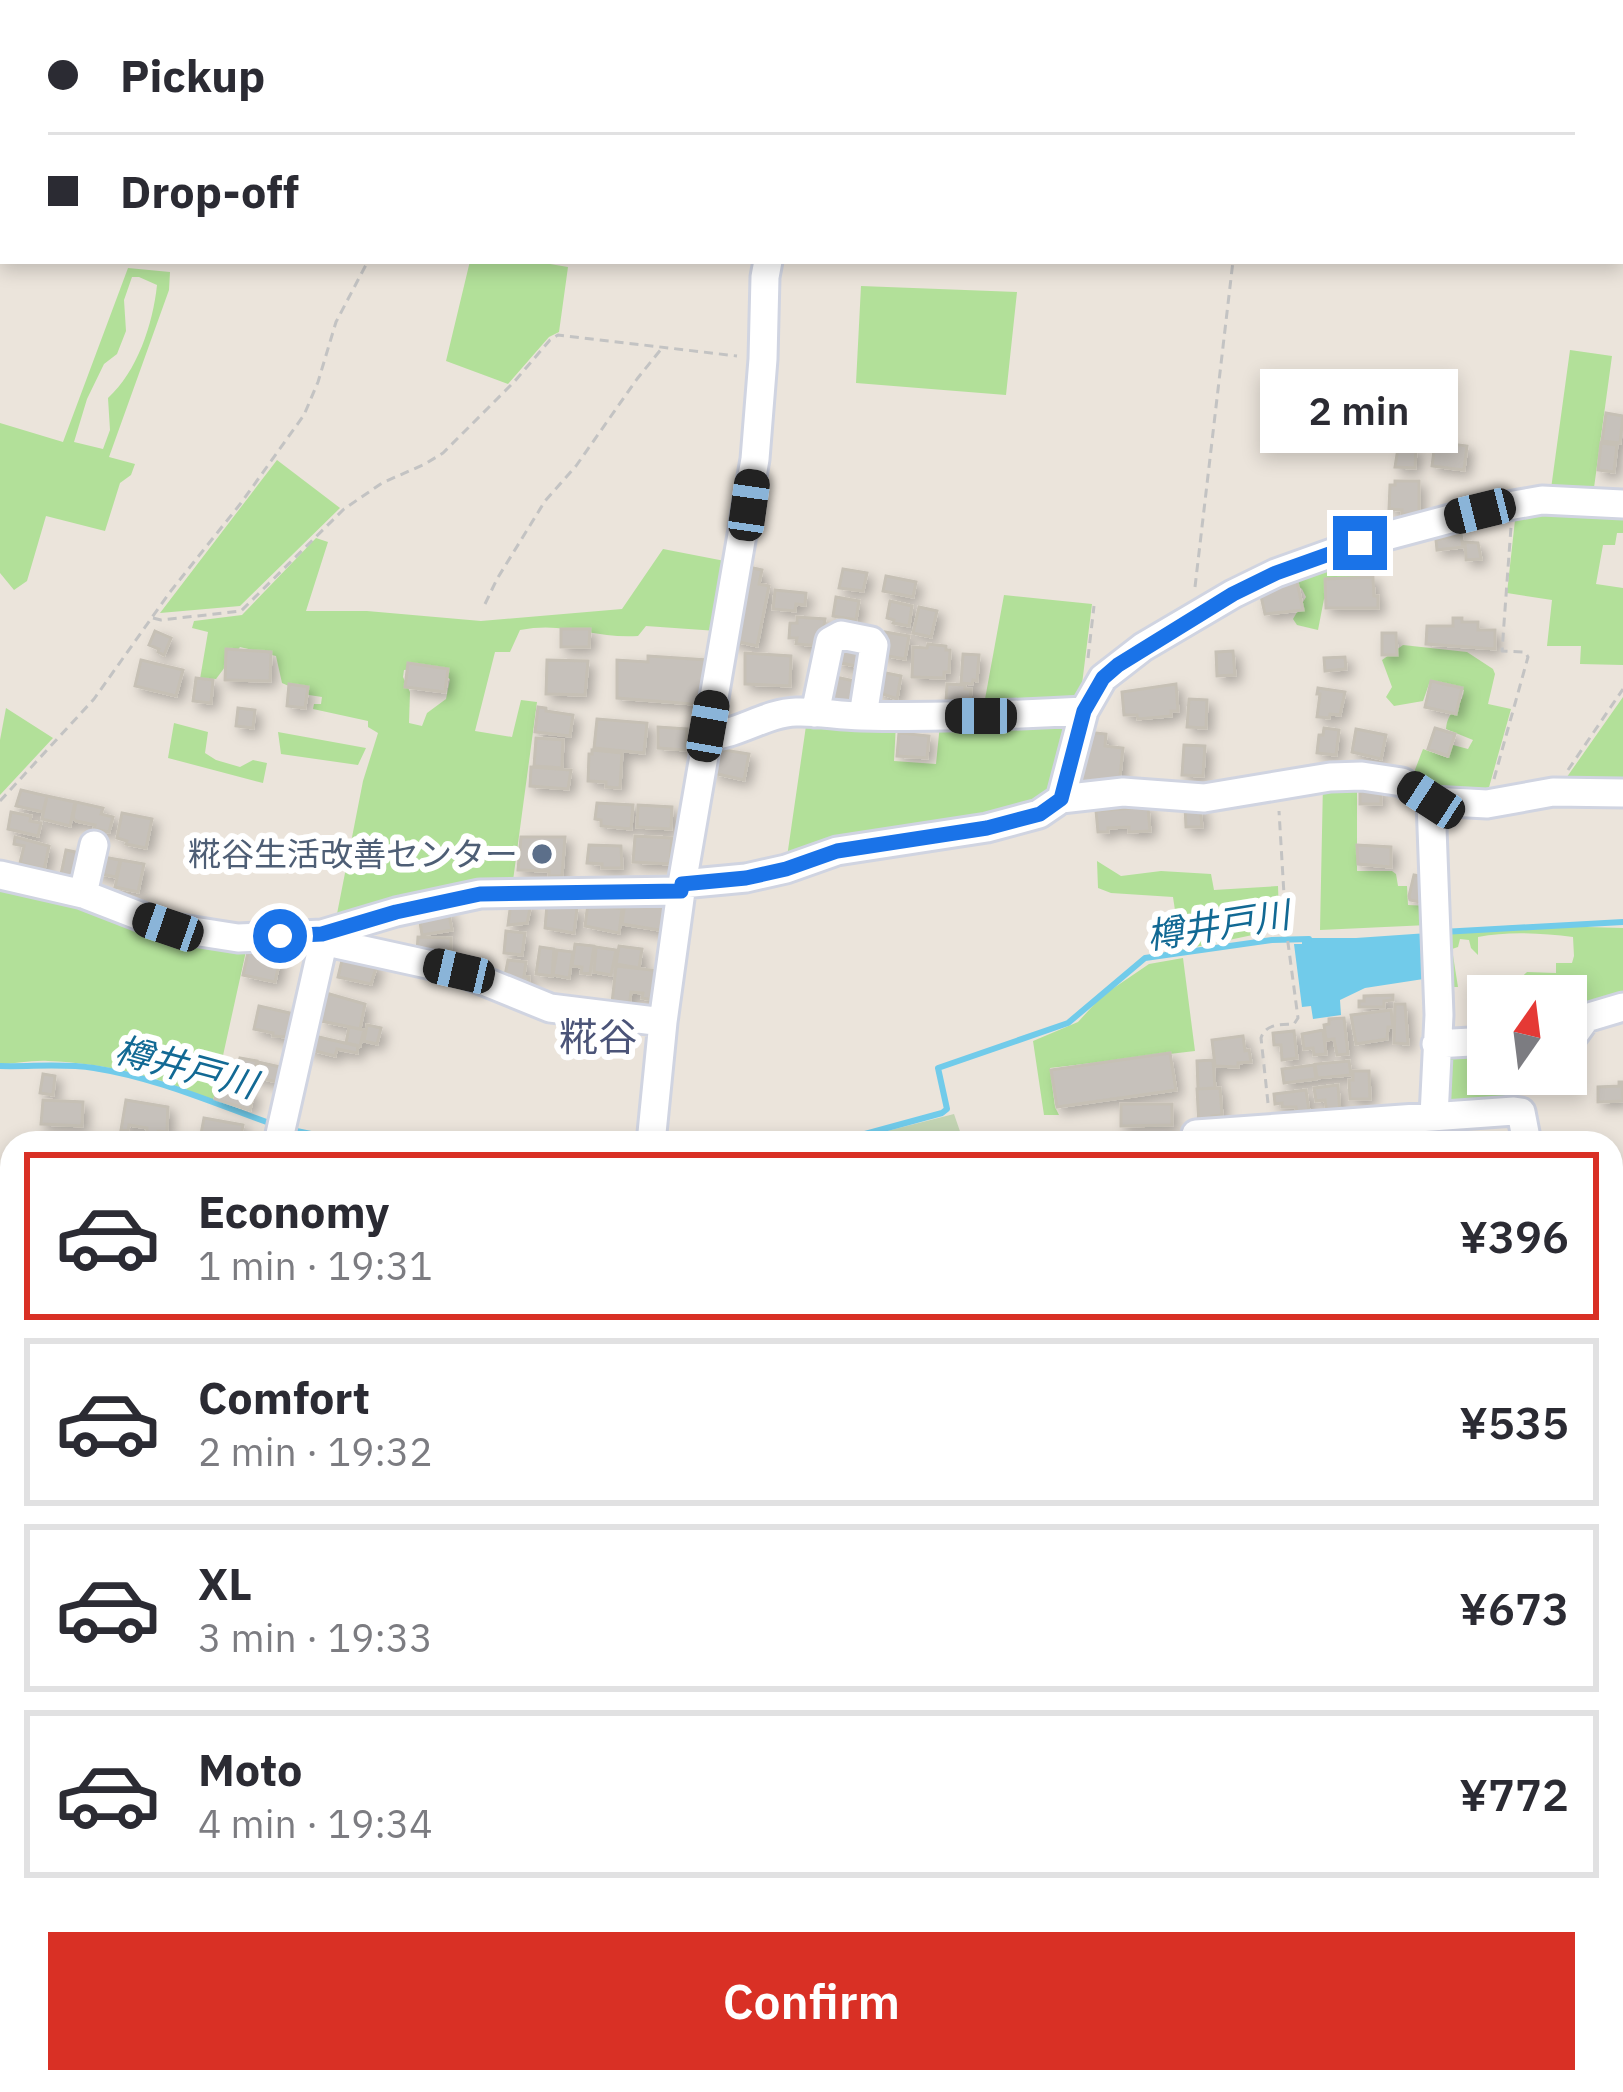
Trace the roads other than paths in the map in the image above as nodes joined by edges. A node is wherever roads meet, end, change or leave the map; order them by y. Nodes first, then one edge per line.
1 (767, 264) edge
2 (1623, 504) edge
3 (1088, 702) junction
4 (815, 713) junction
5 (863, 716) junction
6 (707, 736) junction
7 (1623, 793) edge
8 (1061, 799) junction
9 (1431, 800) junction
10 (94, 845) dead end
11 (0, 875) edge
12 (682, 887) junction
13 (83, 894) junction
14 (322, 934) junction
15 (1623, 1007) edge
16 (1587, 1018) edge
17 (663, 1022) junction
18 (1467, 1042) edge
19 (1436, 1044) junction
20 (1434, 1116) junction
21 (280, 1131) edge
22 (653, 1131) edge
23 (1248, 1131) edge
24 (1525, 1131) edge

1 - 6 street
2 - 3 street
3 - 5 street
3 - 8 street
4 - 5 street
4 - 5 street
4 - 6 street
6 - 12 street
7 - 9 street
8 - 9 street
8 - 12 street
9 - 19 street
10 - 13 street
11 - 13 street
12 - 14 street
12 - 17 street
13 - 14 street
14 - 17 street
14 - 21 street
15 - 16 street
17 - 22 street
18 - 19 street
19 - 20 street
20 - 23 street
20 - 24 street

